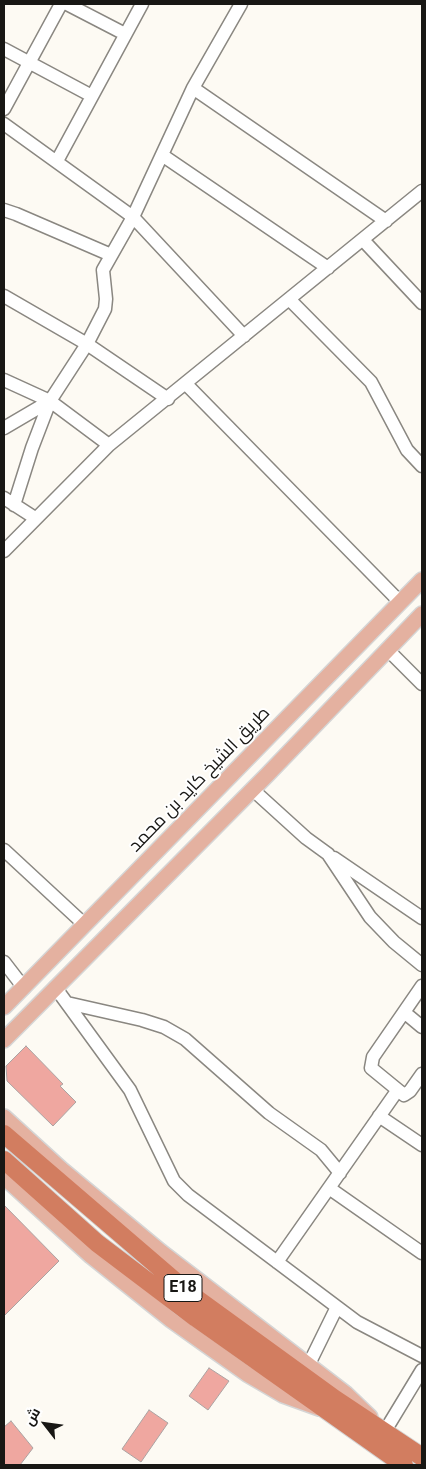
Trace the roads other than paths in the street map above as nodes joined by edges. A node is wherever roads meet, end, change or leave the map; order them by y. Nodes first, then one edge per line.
1 (61, 4) edge
2 (67, 4) edge
3 (142, 4) edge
4 (241, 4) edge
5 (126, 34) junction
6 (4, 49) edge
7 (29, 63) junction
8 (193, 88) junction
9 (92, 96) junction
10 (4, 109) edge
11 (4, 124) edge
12 (162, 155) junction
13 (57, 162) junction
14 (422, 191) edge
15 (4, 210) edge
16 (133, 217) junction
17 (386, 220) junction
18 (363, 240) junction
19 (111, 255) junction
20 (328, 268) junction
21 (4, 296) edge
22 (289, 299) junction
23 (422, 303) edge
24 (244, 336) junction
25 (87, 344) junction
26 (4, 380) edge
27 (187, 384) junction
28 (168, 399) junction
29 (50, 401) junction
30 (4, 428) edge
31 (109, 445) junction
32 (422, 466) edge
33 (9, 501) edge
34 (35, 518) junction
35 (4, 551) edge
36 (422, 580) edge
37 (400, 602) junction
38 (422, 614) edge
39 (388, 650) junction
40 (422, 684) edge
41 (252, 789) junction
42 (4, 850) edge
43 (328, 854) junction
44 (422, 918) edge
45 (85, 925) junction
46 (4, 962) edge
47 (422, 965) edge
48 (422, 986) edge
49 (55, 987) junction
50 (24, 988) junction
51 (67, 1002) junction
52 (4, 1006) edge
53 (404, 1012) junction
54 (422, 1027) edge
55 (4, 1040) edge
56 (422, 1074) edge
57 (397, 1091) junction
58 (379, 1116) junction
59 (4, 1117) edge
60 (4, 1134) edge
61 (422, 1146) edge
62 (4, 1160) edge
63 (340, 1173) junction
64 (4, 1177) edge
65 (329, 1188) junction
66 (422, 1253) edge
67 (277, 1262) junction
68 (337, 1306) junction
69 (422, 1356) edge
70 (308, 1366) junction
71 (422, 1370) edge
72 (325, 1409) junction
73 (380, 1428) junction
74 (416, 1457) edge

1 - 7 street
2 - 5 street
3 - 5 street
4 - 8 street
5 - 9 street
6 - 7 street
7 - 9 street
7 - 10 street
8 - 12 street
8 - 17 street
9 - 13 street
11 - 13 street
12 - 16 street
12 - 20 street
13 - 16 street
14 - 17 street
15 - 19 street
16 - 19 street
16 - 24 street
17 - 18 street
18 - 20 street
18 - 23 street
19 - 25 street
20 - 22 street
21 - 25 street
22 - 24 street
22 - 32 street
24 - 27 street
25 - 28 street
25 - 29 street
26 - 29 street
27 - 28 street
27 - 37 street
28 - 31 street
29 - 30 street
29 - 31 street
29 - 33 street
31 - 34 street
33 - 34 street
34 - 35 street
36 - 37 main road, طريق الشيخ كايد بن محمد
37 - 45 main road, طريق الشيخ كايد بن محمد
38 - 39 main road
39 - 40 street
39 - 41 main road
41 - 43 street
41 - 49 main road
42 - 45 street
43 - 44 street
43 - 47 street
45 - 50 main road, طريق الشيخ كايد بن محمد
46 - 50 street
48 - 53 street
49 - 51 street
49 - 55 main road
50 - 52 main road, طريق الشيخ كايد بن محمد
51 - 63 street
51 - 67 street
53 - 54 street
53 - 57 street
56 - 57 street
57 - 58 street
58 - 61 street
58 - 63 street
59 - 70 main road
60 - 73 highway, E18
62 - 72 highway, E18
63 - 65 street
64 - 72 main road
65 - 66 street
65 - 67 street
67 - 68 street
68 - 69 street
68 - 70 street
70 - 73 main road
71 - 73 street
72 - 74 highway, E18
73 - 74 highway, E18

